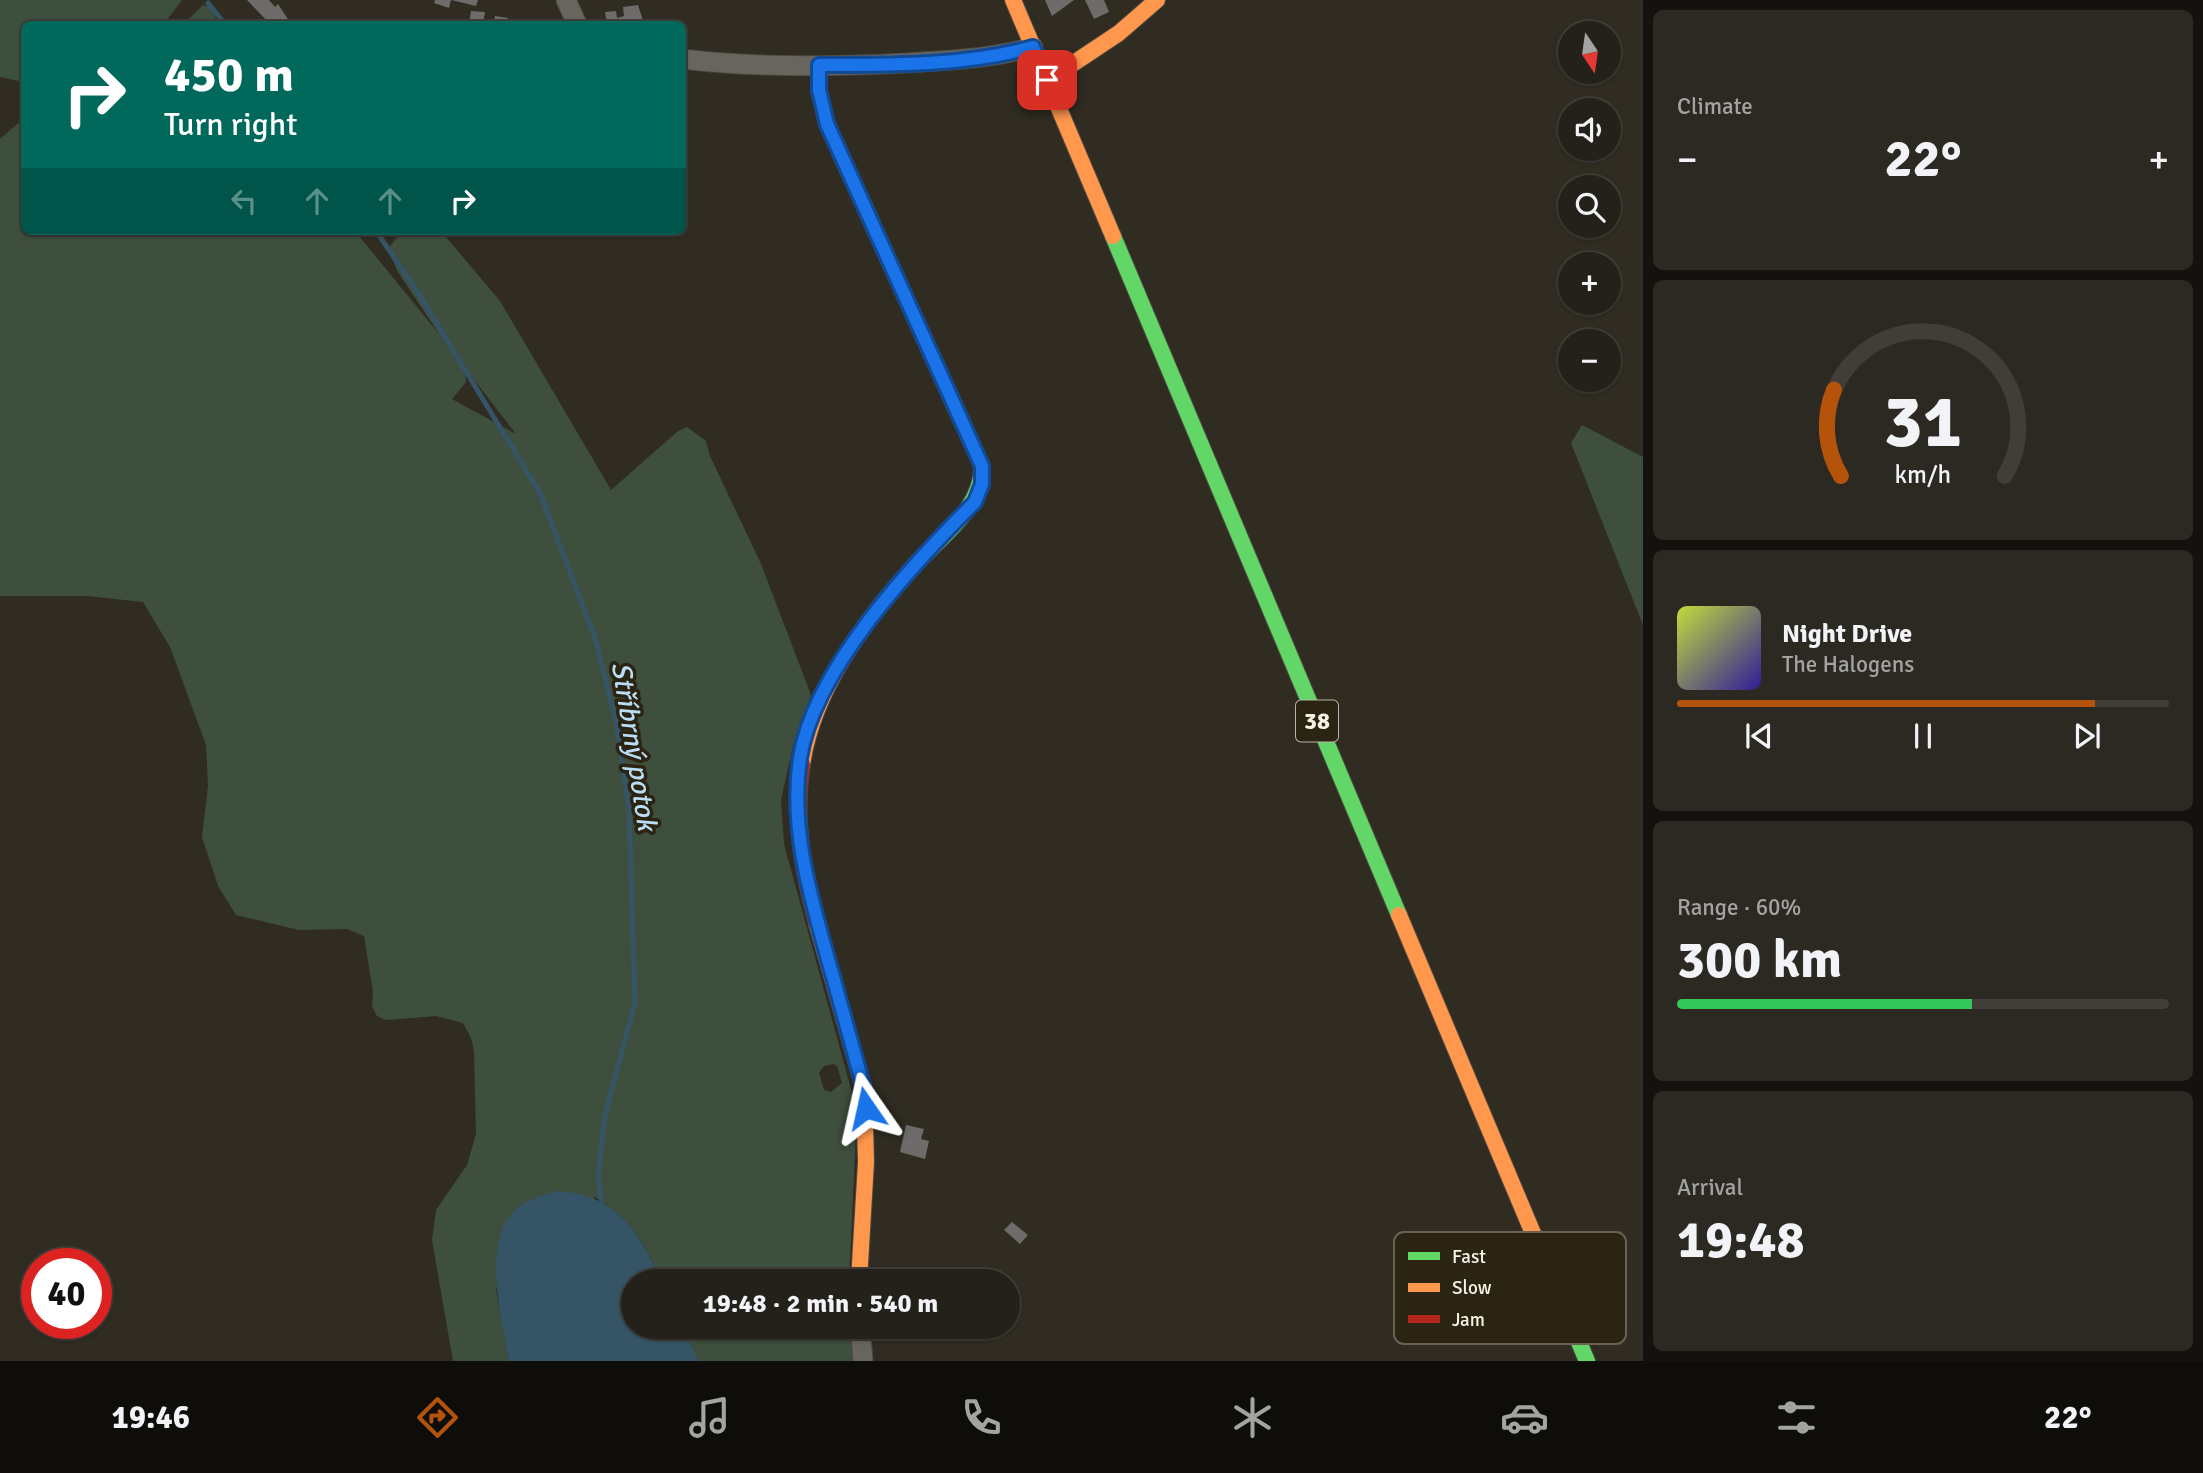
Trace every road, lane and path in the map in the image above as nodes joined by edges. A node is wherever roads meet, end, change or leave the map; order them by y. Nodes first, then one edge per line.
1 (566, 0) edge
2 (1013, 0) edge
3 (1157, 0) edge
4 (576, 21) edge
5 (1033, 47) junction
6 (686, 59) edge
7 (819, 65) junction
8 (1047, 80) junction
9 (1533, 1232) edge
10 (860, 1269) edge
11 (861, 1339) edge
12 (1580, 1344) edge
13 (863, 1361) edge
14 (1587, 1361) edge

1 - 4 street
2 - 5 main road, 38
3 - 8 main road
5 - 7 street
5 - 8 main road, 38
6 - 7 street
7 - 10 main road
8 - 9 main road, 38
11 - 13 street
12 - 14 main road, 38

